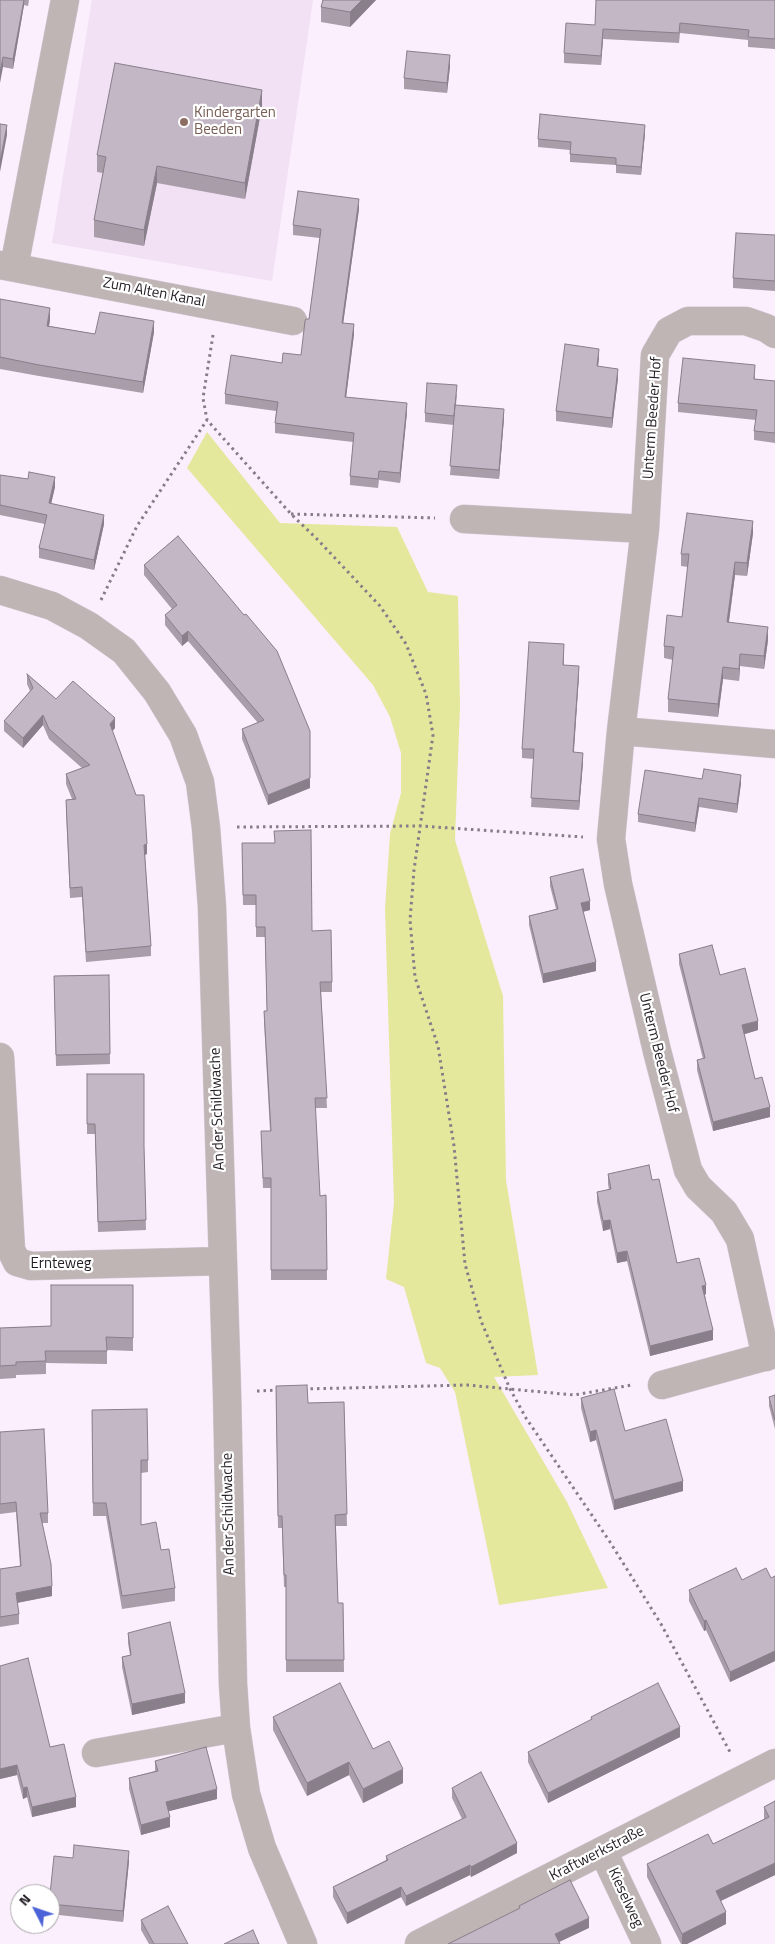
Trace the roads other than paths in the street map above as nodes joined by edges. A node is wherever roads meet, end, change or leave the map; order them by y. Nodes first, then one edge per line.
1 (64, 0) edge
2 (7, 266) edge
3 (293, 321) dead end
4 (775, 334) edge
5 (464, 519) road end
6 (646, 529) junction
7 (0, 590) edge
8 (620, 730) junction
9 (775, 744) edge
10 (0, 1057) edge
11 (223, 1261) junction
12 (770, 1356) edge
13 (662, 1385) road end
14 (236, 1728) junction
15 (96, 1753) dead end
16 (775, 1763) edge
17 (603, 1851) junction
18 (303, 1944) edge
19 (419, 1944) edge
20 (647, 1944) edge

1 - 2 street, Zum Alten Kanal
2 - 3 street, Zum Alten Kanal
4 - 6 street, Unterm Beeder Hof
5 - 6 street
6 - 8 street, Unterm Beeder Hof
7 - 11 street, An der Schildwache
8 - 9 street
8 - 12 street, Unterm Beeder Hof
10 - 11 street, Ernteweg
11 - 14 street, An der Schildwache
12 - 13 street, Unterm Beeder Hof
14 - 15 street
14 - 18 street, An der Schildwache
16 - 17 street, Kraftwerkstraße
17 - 19 street, Kraftwerkstraße
17 - 20 street, Kieselweg

